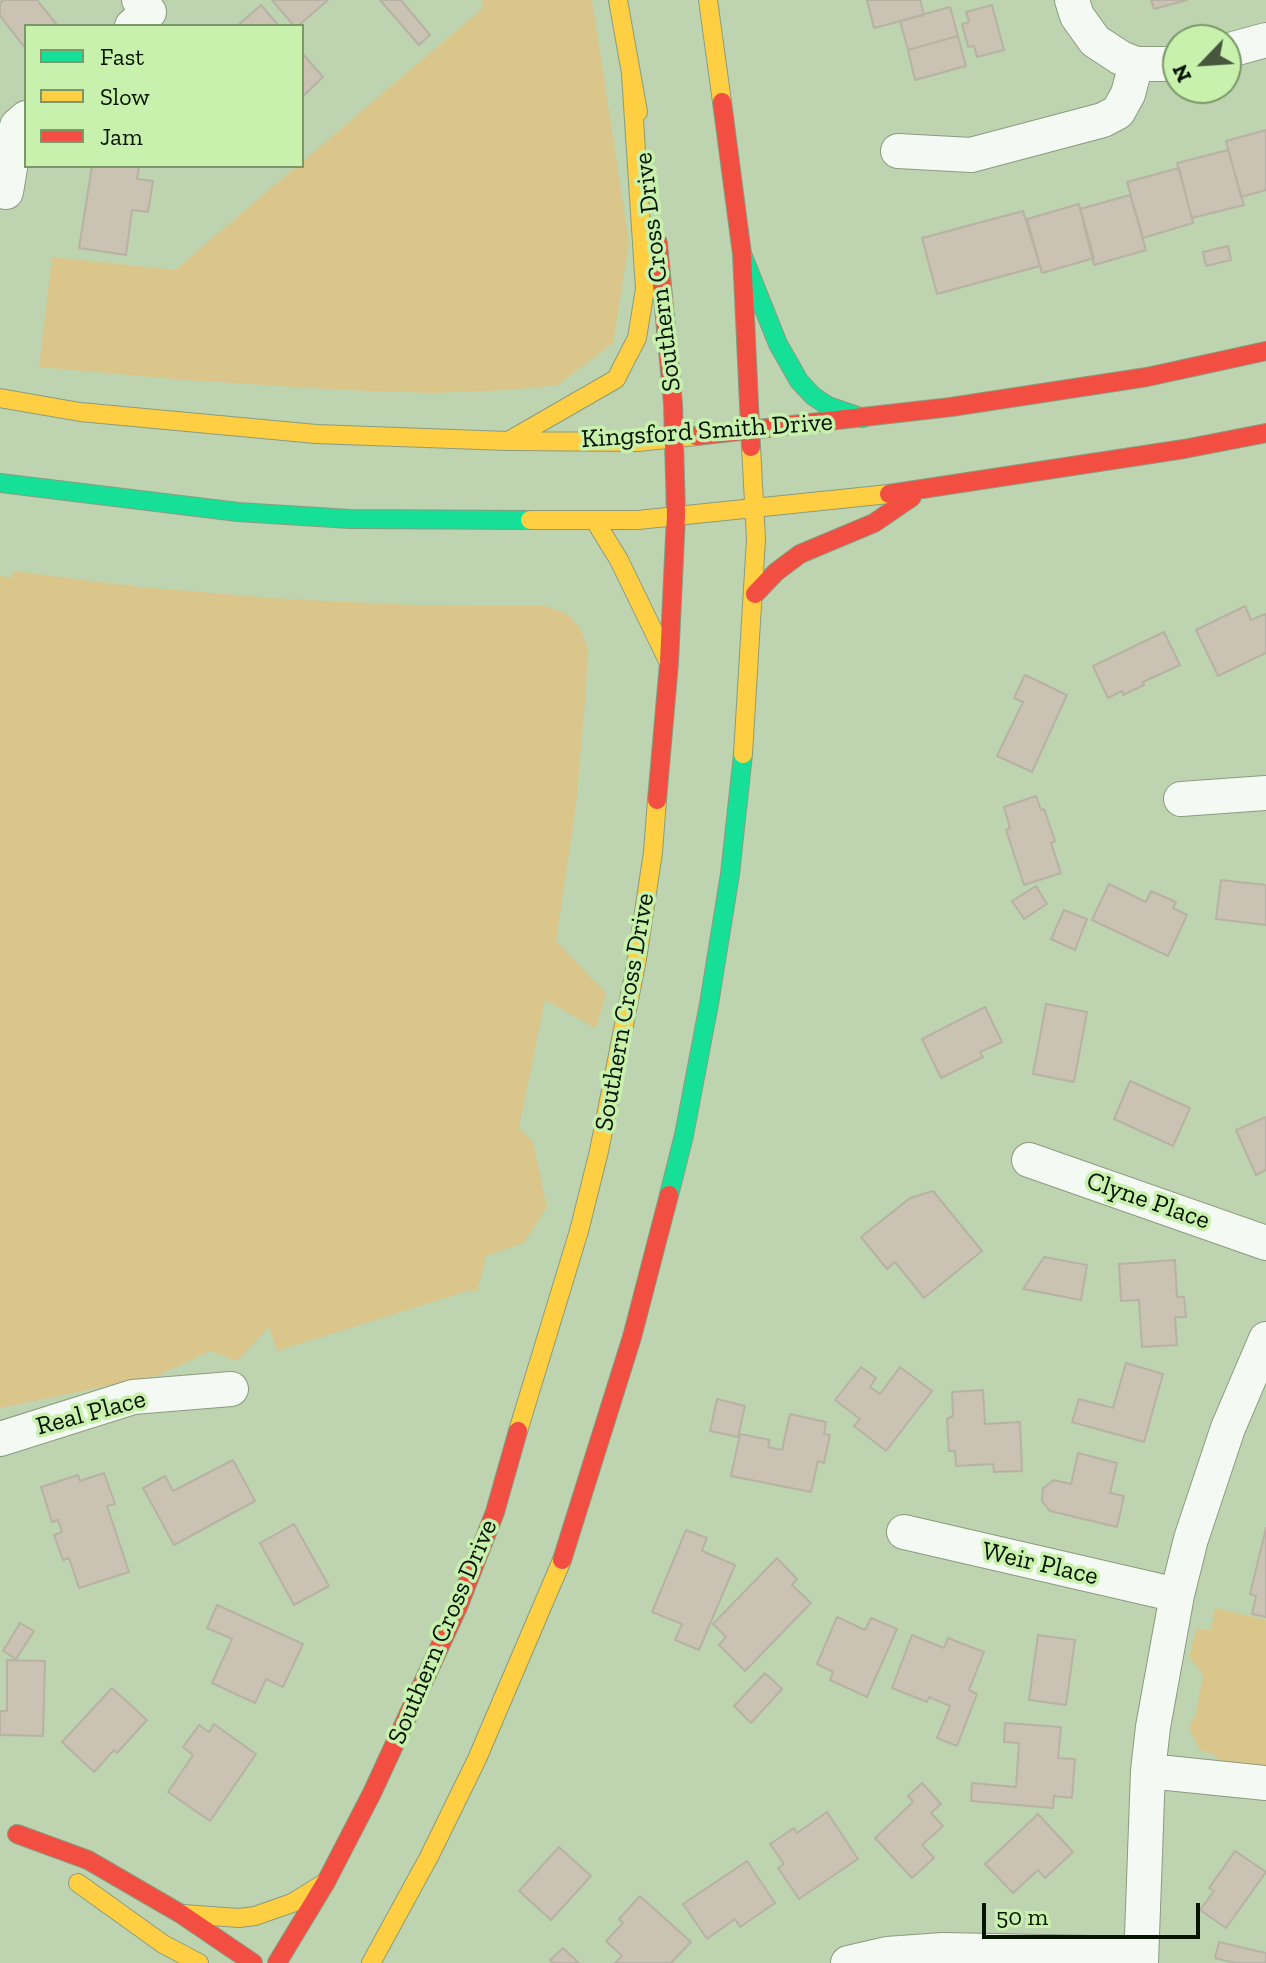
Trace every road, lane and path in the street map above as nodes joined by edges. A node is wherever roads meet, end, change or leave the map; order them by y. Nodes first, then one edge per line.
1 (618, 0) edge
2 (708, 0) edge
3 (1072, 0) edge
4 (1266, 40) edge
5 (1242, 47) edge
6 (1136, 64) junction
7 (1162, 64) edge
8 (631, 74) junction
9 (24, 120) edge
10 (898, 151) dead end
11 (6, 192) dead end
12 (742, 254) junction
13 (1266, 351) edge
14 (0, 398) edge
15 (863, 418) junction
16 (752, 431) junction
17 (1266, 433) edge
18 (674, 439) junction
19 (508, 441) junction
20 (0, 483) edge
21 (921, 491) junction
22 (755, 507) junction
23 (676, 515) junction
24 (595, 521) junction
25 (755, 594) junction
26 (669, 663) junction
27 (1266, 793) edge
28 (1181, 799) dead end
29 (1029, 1160) dead end
30 (1266, 1243) edge
31 (1266, 1339) edge
32 (231, 1389) dead end
33 (0, 1439) edge
34 (904, 1532) dead end
35 (1177, 1595) junction
36 (1148, 1771) junction
37 (1266, 1783) edge
38 (0, 1824) edge
39 (17, 1834) junction
40 (326, 1882) junction
41 (181, 1914) junction
42 (163, 1944) junction
43 (375, 1956) edge
44 (1141, 1958) edge
45 (175, 1963) edge
46 (199, 1963) edge
47 (253, 1963) edge
48 (277, 1963) edge
49 (354, 1963) edge
50 (848, 1963) edge

1 - 8 main road, Southern Cross Drive
2 - 12 main road
3 - 6 street
4 - 5 street
6 - 7 street
6 - 10 street
8 - 18 main road, Southern Cross Drive
8 - 19 main road
9 - 11 street
12 - 15 main road
12 - 16 main road
13 - 15 main road, Kingsford Smith Drive
14 - 19 main road, Kingsford Smith Drive
15 - 16 main road, Kingsford Smith Drive
16 - 18 main road, Kingsford Smith Drive
16 - 22 main road
17 - 21 main road
18 - 19 main road, Kingsford Smith Drive
18 - 23 main road, Southern Cross Drive
20 - 24 main road
21 - 22 main road
21 - 25 main road
22 - 23 main road
22 - 25 main road
23 - 24 main road
23 - 26 main road, Southern Cross Drive
24 - 26 main road
25 - 43 main road
26 - 40 main road, Southern Cross Drive
27 - 28 street
29 - 30 street, Clyne Place
31 - 35 street
32 - 33 street, Real Place
34 - 35 street, Weir Place
35 - 36 street
36 - 37 street
36 - 44 street
38 - 39 main road
39 - 41 main road
39 - 42 main road
40 - 41 main road
40 - 48 main road, Southern Cross Drive
41 - 47 main road
42 - 45 main road
42 - 46 main road
43 - 49 main road
44 - 50 street

